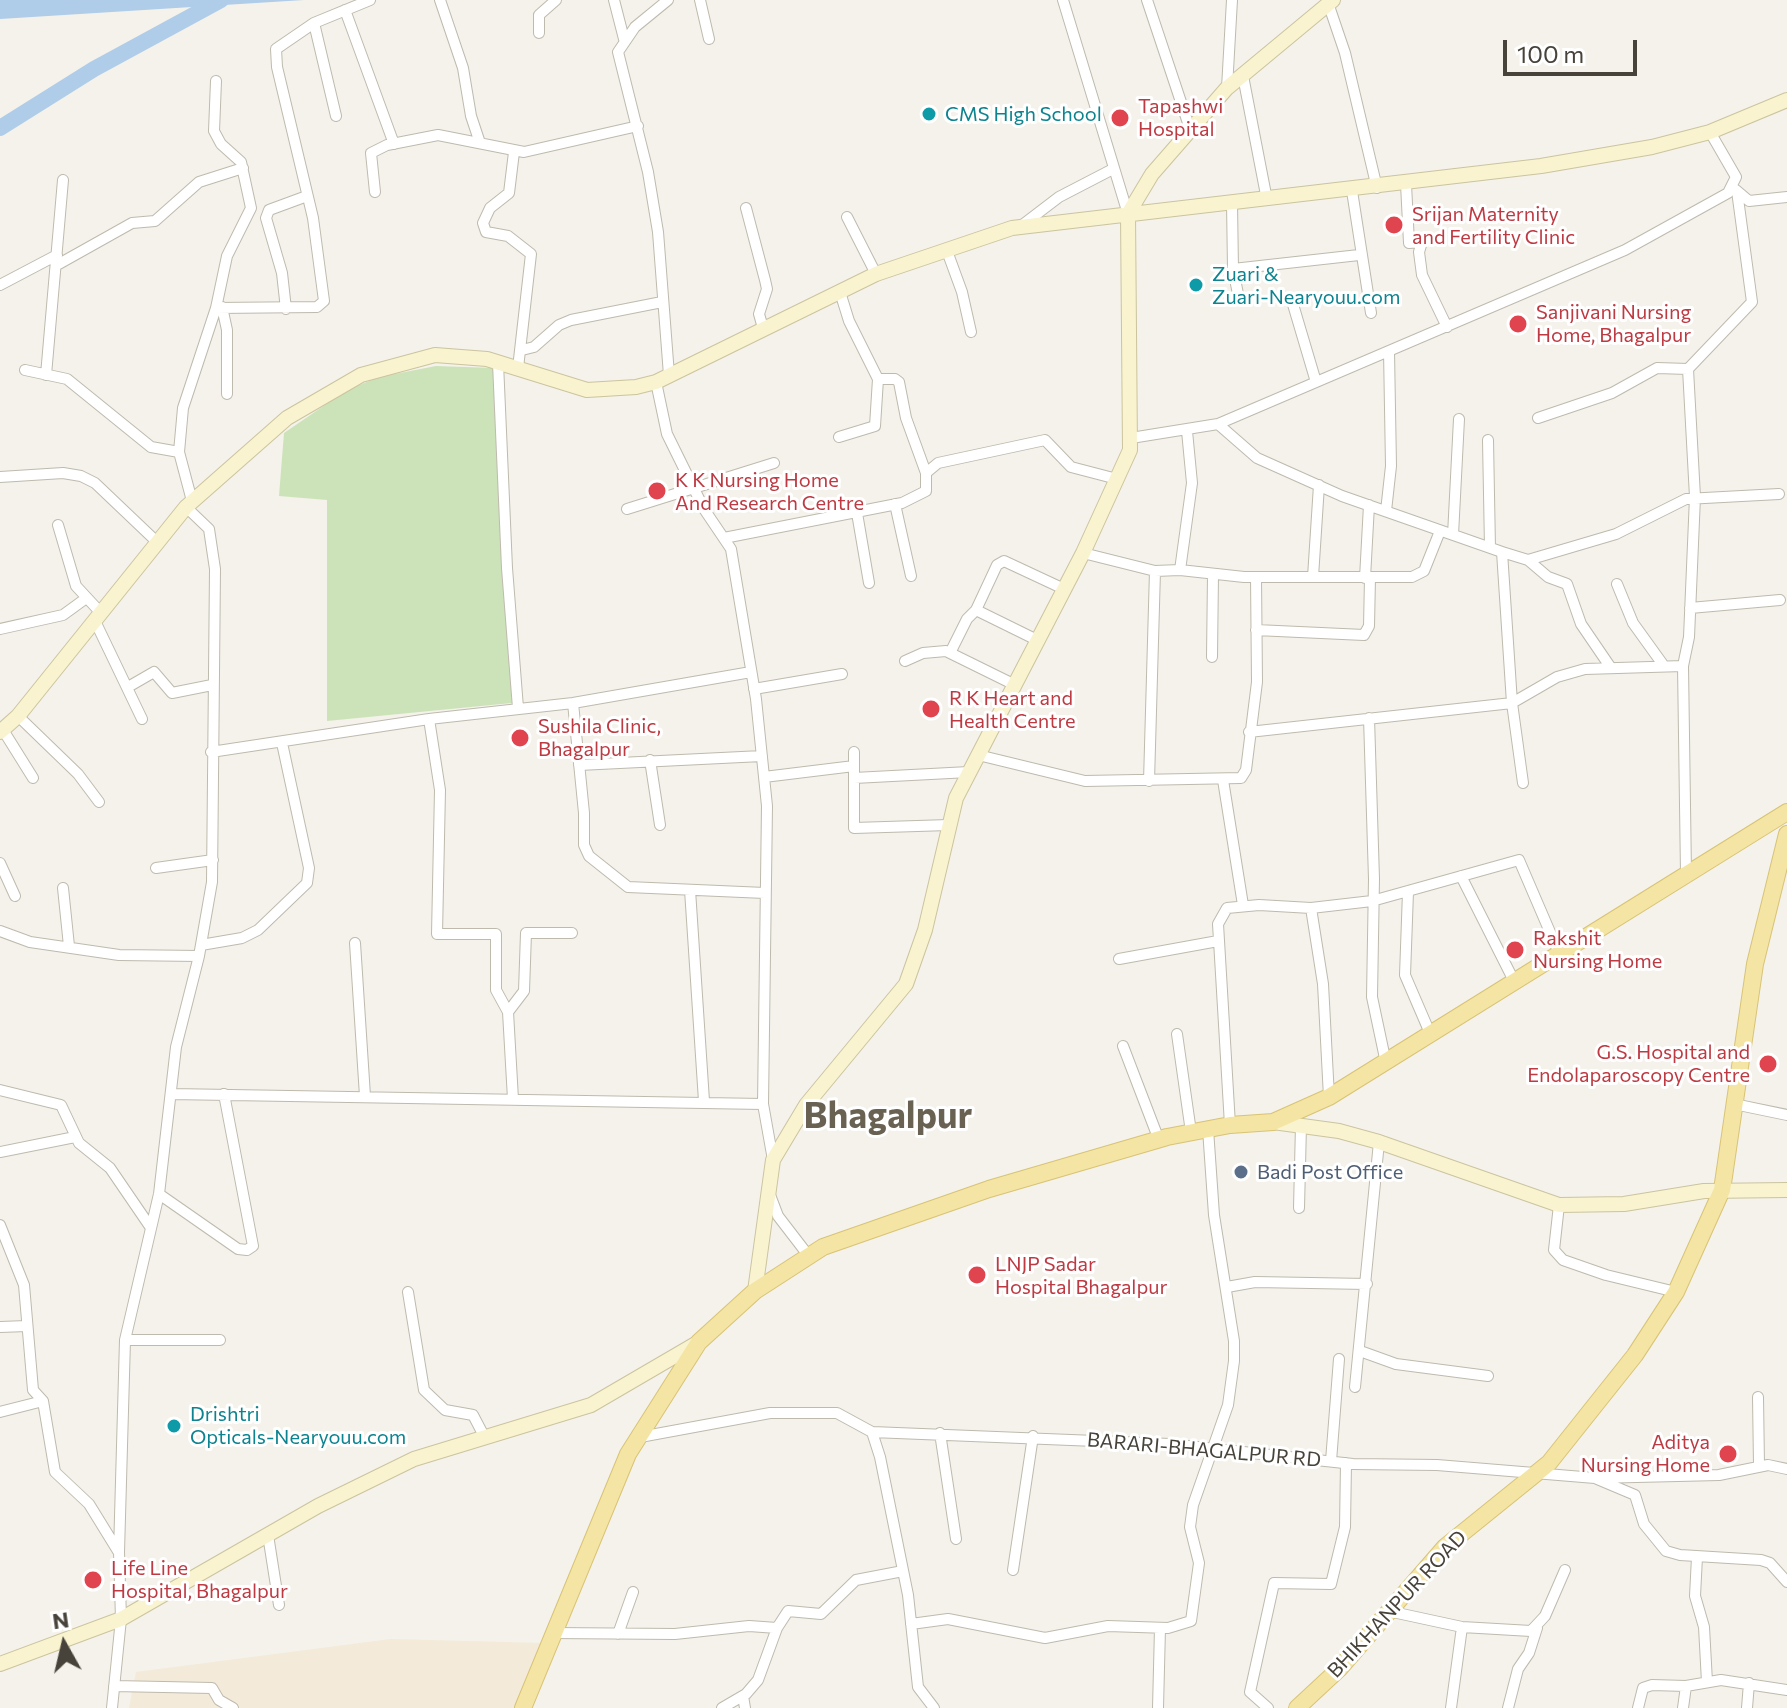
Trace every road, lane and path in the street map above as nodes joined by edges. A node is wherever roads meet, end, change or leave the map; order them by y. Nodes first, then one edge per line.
1 (370, 0) edge
2 (440, 0) edge
3 (556, 0) edge
4 (614, 0) edge
5 (668, 0) edge
6 (700, 0) edge
7 (1063, 0) edge
8 (1147, 0) edge
9 (1232, 0) edge
10 (1331, 2) edge
11 (345, 10) junction
12 (314, 23) junction
13 (539, 33) dead end
14 (624, 39) junction
15 (709, 39) dead end
16 (1243, 76) junction
17 (216, 81) dead end
18 (1227, 88) junction
19 (1787, 100) edge
20 (336, 116) dead end
21 (638, 126) junction
22 (1190, 129) junction
23 (1710, 132) junction
24 (480, 143) junction
25 (394, 144) junction
26 (514, 152) junction
27 (243, 168) junction
28 (1113, 169) junction
29 (63, 180) dead end
30 (1406, 184) junction
31 (1377, 188) junction
32 (1735, 189) junction
33 (1352, 191) junction
34 (375, 192) dead end
35 (307, 196) junction
36 (1787, 197) edge
37 (1267, 200) junction
38 (1232, 203) junction
39 (746, 208) dead end
40 (1128, 214) junction
41 (847, 217) dead end
42 (1020, 227) junction
43 (947, 251) junction
44 (1359, 255) junction
45 (57, 260) junction
46 (1233, 269) junction
47 (876, 274) junction
48 (0, 285) edge
49 (840, 292) junction
50 (1238, 294) dead end
51 (1292, 301) dead end
52 (662, 302) junction
53 (219, 307) junction
54 (286, 309) junction
55 (1371, 313) dead end
56 (1447, 327) junction
57 (763, 328) junction
58 (971, 332) dead end
59 (522, 350) junction
60 (1389, 351) junction
61 (498, 363) junction
62 (518, 368) junction
63 (1688, 369) junction
64 (25, 370) dead end
65 (46, 375) junction
66 (662, 378) junction
67 (878, 379) junction
68 (1316, 382) junction
69 (227, 394) dead end
70 (1538, 418) dead end
71 (1459, 419) dead end
72 (1218, 424) junction
73 (1187, 431) junction
74 (839, 437) dead end
75 (1131, 438) junction
76 (1488, 440) dead end
77 (179, 452) junction
78 (774, 463) dead end
79 (926, 473) junction
80 (0, 477) edge
81 (1117, 479) junction
82 (1319, 485) junction
83 (693, 491) junction
84 (1779, 494) dead end
85 (1695, 497) junction
86 (189, 504) junction
87 (895, 504) junction
88 (1369, 505) junction
89 (627, 509) dead end
90 (1386, 511) junction
91 (857, 513) junction
92 (58, 525) dead end
93 (1440, 531) junction
94 (1453, 535) junction
95 (724, 538) junction
96 (157, 542) junction
97 (1490, 548) junction
98 (1502, 552) junction
99 (1083, 553) junction
100 (1528, 560) junction
101 (1180, 570) junction
102 (1155, 571) junction
103 (1213, 575) junction
104 (911, 576) dead end
105 (1256, 577) junction
106 (1313, 577) junction
107 (1368, 578) junction
108 (869, 583) dead end
109 (1617, 584) dead end
110 (1064, 589) junction
111 (85, 599) junction
112 (1780, 600) dead end
113 (1690, 608) junction
114 (976, 610) junction
115 (98, 617) junction
116 (0, 629) edge
117 (1256, 630) junction
118 (1037, 640) junction
119 (950, 653) junction
120 (1212, 657) dead end
121 (905, 661) dead end
122 (1664, 666) junction
123 (1683, 666) junction
124 (1611, 668) junction
125 (751, 672) junction
126 (842, 674) dead end
127 (1013, 684) junction
128 (212, 685) junction
129 (128, 687) junction
130 (754, 689) junction
131 (573, 703) junction
132 (1512, 703) junction
133 (518, 708) junction
134 (1369, 718) junction
135 (142, 719) dead end
136 (429, 719) junction
137 (6, 723) edge
138 (1249, 732) junction
139 (282, 743) junction
140 (211, 752) junction
141 (854, 752) dead end
142 (978, 755) junction
143 (762, 756) junction
144 (650, 760) junction
145 (579, 765) junction
146 (854, 772) junction
147 (969, 772) junction
148 (764, 777) junction
149 (33, 778) dead end
150 (1223, 780) junction
151 (1149, 781) junction
152 (1523, 783) dead end
153 (99, 802) dead end
154 (1787, 812) edge
155 (660, 825) dead end
156 (949, 825) junction
157 (1787, 834) edge
158 (213, 860) junction
159 (0, 863) edge
160 (156, 868) dead end
161 (1686, 874) junction
162 (1461, 876) junction
163 (63, 888) dead end
164 (690, 890) junction
165 (1408, 892) junction
166 (765, 893) junction
167 (15, 896) dead end
168 (1372, 901) junction
169 (1243, 905) junction
170 (1311, 908) junction
171 (0, 931) edge
172 (572, 933) dead end
173 (1218, 941) junction
174 (355, 943) dead end
175 (69, 946) junction
176 (200, 951) junction
177 (1559, 953) junction
178 (1119, 959) dead end
179 (1514, 981) junction
180 (508, 1012) junction
181 (1430, 1033) junction
182 (1177, 1034) dead end
183 (1123, 1046) dead end
184 (1386, 1063) junction
185 (0, 1090) edge
186 (171, 1094) junction
187 (224, 1094) junction
188 (365, 1096) junction
189 (1329, 1097) junction
190 (513, 1099) junction
191 (704, 1101) junction
192 (763, 1104) junction
193 (1734, 1104) junction
194 (1787, 1115) edge
195 (1273, 1122) junction
196 (1230, 1125) junction
197 (1301, 1125) junction
198 (1208, 1129) junction
199 (1191, 1132) junction
200 (75, 1137) junction
201 (1159, 1140) junction
202 (1379, 1142) junction
203 (0, 1152) edge
204 (773, 1160) junction
205 (768, 1185) junction
206 (1722, 1190) junction
207 (1787, 1190) edge
208 (159, 1194) junction
209 (1559, 1205) junction
210 (1299, 1208) dead end
211 (0, 1225) edge
212 (151, 1228) junction
213 (808, 1255) junction
214 (1367, 1284) junction
215 (1227, 1287) junction
216 (755, 1291) junction
217 (408, 1292) dead end
218 (1676, 1292) junction
219 (27, 1326) junction
220 (0, 1327) edge
221 (125, 1340) junction
222 (220, 1340) dead end
223 (699, 1342) junction
224 (1360, 1351) junction
225 (1339, 1359) dead end
226 (1488, 1376) dead end
227 (1355, 1387) dead end
228 (1758, 1397) dead end
229 (43, 1401) junction
230 (0, 1412) edge
231 (872, 1432) junction
232 (940, 1433) junction
233 (484, 1436) junction
234 (1033, 1436) junction
235 (640, 1437) junction
236 (1211, 1449) junction
237 (1331, 1461) junction
238 (1346, 1463) junction
239 (1759, 1465) junction
240 (1787, 1469) edge
241 (1537, 1474) junction
242 (1595, 1478) junction
243 (268, 1535) junction
244 (956, 1539) dead end
245 (119, 1552) junction
246 (1697, 1557) junction
247 (1013, 1570) dead end
248 (1565, 1570) dead end
249 (903, 1571) junction
250 (1787, 1582) edge
251 (633, 1592) dead end
252 (279, 1605) dead end
253 (1388, 1611) junction
254 (121, 1619) junction
255 (911, 1624) junction
256 (1462, 1627) junction
257 (777, 1628) junction
258 (1160, 1628) junction
259 (1537, 1628) junction
260 (553, 1633) junction
261 (618, 1634) junction
262 (0, 1664) edge
263 (1707, 1682) junction
264 (1749, 1683) junction
265 (114, 1686) junction
266 (1686, 1686) junction
267 (1787, 1690) edge
268 (743, 1696) junction
269 (112, 1708) edge
270 (233, 1708) edge
271 (523, 1708) edge
272 (722, 1708) edge
273 (745, 1708) edge
274 (934, 1708) edge
275 (1158, 1708) edge
276 (1268, 1708) edge
277 (1297, 1708) edge
278 (1451, 1708) edge
279 (1508, 1708) edge
280 (1638, 1708) edge
281 (1683, 1708) edge
282 (1747, 1708) edge

1 - 11 street
2 - 24 street
3 - 13 street
4 - 14 street
5 - 14 street
6 - 15 street
7 - 28 street
8 - 22 street
9 - 18 street
10 - 16 main road
10 - 31 street
11 - 12 street
11 - 25 street
12 - 20 street
12 - 35 street
14 - 21 street
16 - 18 main road
16 - 37 street
17 - 27 street
18 - 22 main road
19 - 23 main road
21 - 26 street
21 - 52 street
22 - 40 main road
23 - 30 main road
23 - 32 street
24 - 25 street
24 - 26 street
25 - 34 street
26 - 59 street
27 - 45 street
27 - 53 street
28 - 40 street
28 - 42 street
29 - 45 street
30 - 31 main road
30 - 56 street
31 - 33 main road
32 - 36 street
32 - 56 street
32 - 63 street
33 - 37 main road
33 - 44 street
35 - 54 street
35 - 54 street
37 - 38 main road
38 - 40 main road
38 - 46 street
39 - 57 street
40 - 42 main road
40 - 75 main road
41 - 47 street
42 - 43 main road
43 - 47 main road
43 - 58 street
44 - 46 street
44 - 55 street
45 - 48 street
45 - 65 street
46 - 50 street
47 - 49 main road
49 - 57 main road
49 - 67 street
51 - 68 street
52 - 59 street
52 - 66 street
53 - 54 street
53 - 69 street
53 - 77 street
56 - 60 street
57 - 66 main road
59 - 62 street
60 - 68 street
60 - 90 street
61 - 62 main road
61 - 86 main road
61 - 133 street
62 - 66 main road
63 - 70 street
63 - 85 street
64 - 65 street
65 - 77 street
66 - 83 street
67 - 74 street
67 - 79 street
68 - 72 street
71 - 94 street
72 - 73 street
72 - 82 street
73 - 75 street
73 - 101 street
75 - 81 main road
76 - 97 street
77 - 86 street
78 - 83 street
79 - 81 street
79 - 87 street
80 - 96 street
81 - 99 main road
82 - 88 street
82 - 106 street
83 - 89 street
83 - 95 street
84 - 85 street
85 - 100 street
85 - 113 street
86 - 96 main road
86 - 128 street
87 - 91 street
87 - 104 street
88 - 90 street
88 - 107 street
90 - 93 street
91 - 95 street
91 - 108 street
92 - 111 street
93 - 94 street
93 - 107 street
94 - 97 street
95 - 125 street
96 - 115 main road
97 - 98 street
98 - 100 street
98 - 132 street
99 - 102 street
99 - 110 main road
100 - 124 street
101 - 102 street
101 - 103 street
102 - 151 street
103 - 105 street
103 - 120 street
105 - 106 street
105 - 117 street
106 - 107 street
107 - 117 street
109 - 122 street
110 - 114 street
110 - 118 main road
111 - 115 street
111 - 116 street
112 - 113 street
113 - 123 street
114 - 118 street
114 - 119 street
115 - 129 street
115 - 137 main road
117 - 138 street
118 - 127 main road
119 - 121 street
119 - 127 street
122 - 123 street
122 - 124 street
123 - 161 street
124 - 132 street
125 - 130 street
125 - 131 street
126 - 130 street
127 - 142 main road
128 - 129 street
128 - 140 street
129 - 135 street
130 - 143 street
131 - 133 street
131 - 145 street
132 - 134 street
132 - 152 street
133 - 136 street
134 - 138 street
134 - 168 street
136 - 139 street
136 - 180 street
137 - 149 street
137 - 153 street
138 - 150 street
139 - 140 street
139 - 176 street
140 - 158 street
141 - 146 street
142 - 147 main road
142 - 151 street
143 - 144 street
143 - 148 street
144 - 145 street
144 - 155 street
145 - 164 street
146 - 147 street
146 - 148 street
146 - 156 street
147 - 156 main road
148 - 166 street
150 - 151 street
150 - 169 street
154 - 161 main road
156 - 204 main road
157 - 193 main road, BHIKHANPUR ROAD
158 - 160 street
158 - 176 street
159 - 167 street
161 - 177 main road
162 - 165 street
162 - 177 street
162 - 179 street
163 - 175 street
164 - 166 street
164 - 191 street
165 - 168 street
165 - 181 street
166 - 192 street
168 - 170 street
168 - 184 street
169 - 170 street
169 - 173 street
170 - 189 street
171 - 175 street
172 - 180 street
173 - 178 street
173 - 196 street
174 - 188 street
175 - 176 street
176 - 186 street
177 - 179 main road
179 - 181 main road
180 - 190 street
181 - 184 main road
182 - 199 street
183 - 201 street
184 - 189 main road
185 - 200 street
186 - 187 street
186 - 208 street
187 - 188 street
187 - 208 street
188 - 190 street
189 - 195 main road
190 - 191 street
191 - 192 street
192 - 204 street
193 - 194 street
193 - 206 main road, BHIKHANPUR ROAD
195 - 196 main road
195 - 197 main road
196 - 198 main road
197 - 202 main road
197 - 210 street
198 - 199 main road
198 - 215 street
199 - 201 main road
200 - 203 street
200 - 212 street
201 - 213 main road
202 - 209 main road
202 - 214 street
204 - 205 main road
205 - 213 street
205 - 216 main road
206 - 207 main road
206 - 209 main road
206 - 218 main road, BHIKHANPUR ROAD
208 - 212 street
209 - 218 street
211 - 219 street
212 - 221 street
213 - 216 main road
214 - 215 street
214 - 224 street
215 - 236 street
216 - 223 main road
217 - 233 street
218 - 241 main road, BHIKHANPUR ROAD
219 - 220 street
219 - 229 street
221 - 222 street
221 - 245 street
223 - 233 main road
223 - 235 main road
224 - 226 street
224 - 227 street
225 - 237 street
228 - 239 street
229 - 230 street
229 - 245 street
231 - 232 street, BARARI-BHAGALPUR RD
231 - 235 street
231 - 249 street
232 - 234 street, BARARI-BHAGALPUR RD
232 - 244 street
233 - 243 main road
234 - 236 street, BARARI-BHAGALPUR RD
234 - 247 street
235 - 260 main road
236 - 237 street, BARARI-BHAGALPUR RD
236 - 258 street
237 - 238 street, BARARI-BHAGALPUR RD
238 - 241 street, BARARI-BHAGALPUR RD
238 - 276 street
239 - 240 street
239 - 242 street
241 - 242 street, BARARI-BHAGALPUR RD
241 - 253 main road, BHIKHANPUR ROAD
242 - 246 street
243 - 252 street
243 - 254 main road
245 - 254 street
246 - 250 street
246 - 263 street
248 - 259 street
249 - 255 street
249 - 257 street
251 - 261 street
253 - 256 street
253 - 277 main road, BHIKHANPUR ROAD
254 - 262 main road
254 - 265 street
255 - 258 street
255 - 274 street
256 - 259 street
256 - 278 street
257 - 261 street
257 - 268 street
258 - 275 street
259 - 279 street
260 - 261 street
260 - 271 main road
263 - 264 street
263 - 266 street
264 - 267 street
264 - 282 street
265 - 269 street
265 - 270 street
266 - 280 street
266 - 281 street
268 - 272 street
268 - 273 street

